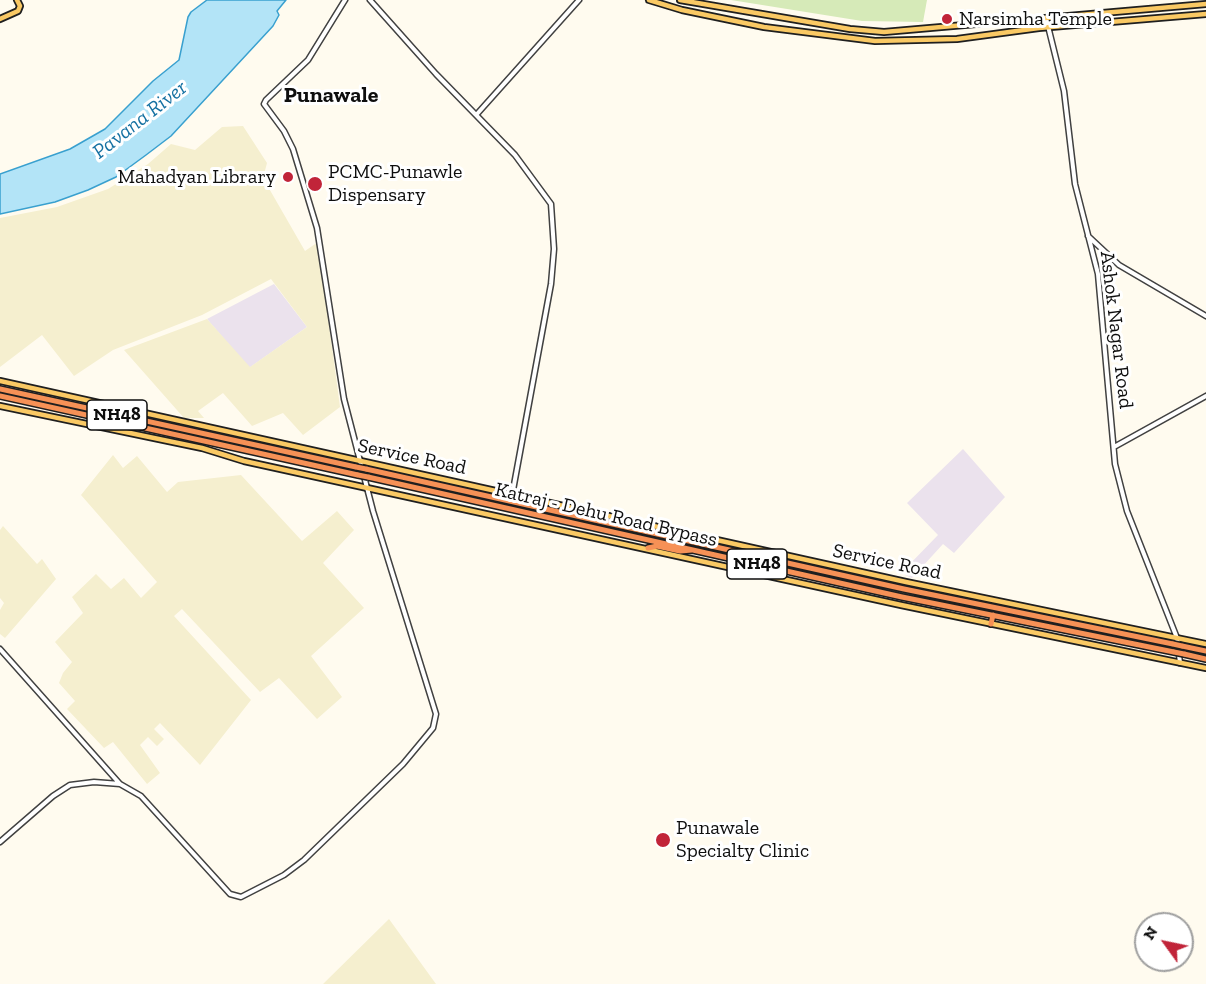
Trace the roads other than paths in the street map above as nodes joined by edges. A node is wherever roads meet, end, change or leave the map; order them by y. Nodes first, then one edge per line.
1 (17, 0) edge
2 (345, 0) edge
3 (370, 0) edge
4 (579, 0) edge
5 (649, 0) edge
6 (680, 0) edge
7 (1206, 4) edge
8 (1206, 14) edge
9 (1046, 18) junction
10 (0, 19) edge
11 (1049, 28) junction
12 (477, 114) junction
13 (1088, 236) junction
14 (1206, 316) edge
15 (0, 381) edge
16 (0, 389) edge
17 (0, 396) edge
18 (1206, 396) edge
19 (0, 406) edge
20 (93, 417) junction
21 (92, 425) junction
22 (1114, 447) junction
23 (360, 461) junction
24 (368, 488) junction
25 (513, 494) junction
26 (511, 501) junction
27 (648, 548) junction
28 (693, 549) junction
29 (718, 555) junction
30 (754, 563) junction
31 (717, 564) junction
32 (743, 570) junction
33 (854, 571) junction
34 (848, 577) junction
35 (993, 615) junction
36 (991, 624) junction
37 (1177, 638) junction
38 (1206, 644) edge
39 (0, 649) edge
40 (1206, 651) edge
41 (1206, 659) edge
42 (1180, 663) junction
43 (1206, 668) edge
44 (120, 784) junction
45 (0, 842) edge

1 - 10 main road
2 - 23 street
3 - 12 street
4 - 12 street
5 - 11 main road
6 - 9 main road
7 - 9 main road
8 - 11 main road
9 - 11 street, Ashok Nagar Road
11 - 13 street, Ashok Nagar Road
12 - 25 street
13 - 14 street
13 - 22 street, Ashok Nagar Road
15 - 23 main road, Service Road
16 - 26 highway, Katraj - Dehu Road Bypass / NH48, bridge
17 - 20 highway, Katraj - Dehu Road Bypass / NH48
18 - 22 street
19 - 21 main road, Service Road
20 - 21 highway
20 - 28 highway, Katraj - Dehu Road Bypass / NH48, bridge
21 - 24 main road, Service Road
22 - 37 street, Ashok Nagar Road
23 - 24 street
23 - 25 main road, Service Road
24 - 27 main road, Service Road
24 - 44 street
25 - 26 street
25 - 33 main road, Service Road
26 - 34 highway, Katraj - Dehu Road Bypass / NH48
27 - 28 highway
27 - 31 main road, Service Road
28 - 29 highway, Katraj - Dehu Road Bypass / NH48
29 - 30 highway, Katraj - Dehu Road Bypass / NH48
29 - 31 highway
30 - 32 highway
30 - 35 highway, Katraj - Dehu Road Bypass / NH48
31 - 32 main road, Service Road
32 - 36 main road, Service Road
33 - 34 highway
33 - 37 main road, Service Road
34 - 40 highway, Katraj - Dehu Road Bypass / NH48, bridge
35 - 36 highway
35 - 41 highway, Katraj - Dehu Road Bypass / NH48, bridge
36 - 42 main road, Service Road
37 - 38 main road, Service Road
37 - 42 street, Ashok Nagar Road
39 - 44 street
42 - 43 main road, Service Road
44 - 45 street

